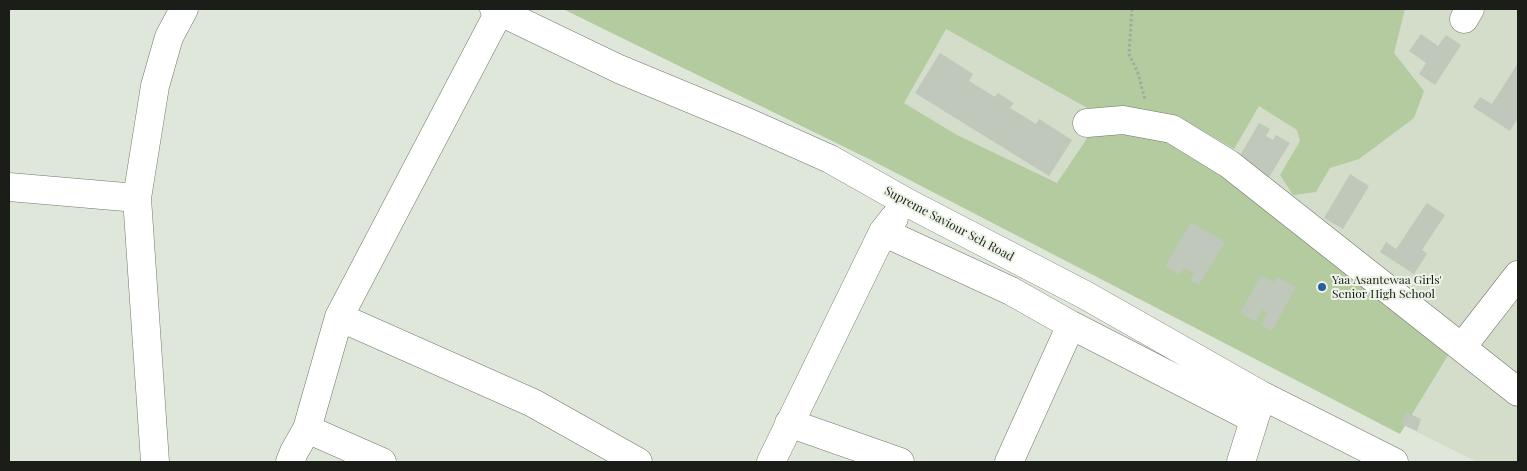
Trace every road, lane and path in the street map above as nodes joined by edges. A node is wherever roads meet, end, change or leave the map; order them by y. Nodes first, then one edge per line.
1 (184, 9) edge
2 (1132, 9) edge
3 (496, 10) edge
4 (1087, 123) dead end
5 (1151, 125) junction
6 (9, 187) edge
7 (137, 198) junction
8 (906, 202) junction
9 (883, 232) junction
10 (1518, 275) edge
11 (339, 317) junction
12 (1071, 325) junction
13 (1462, 347) junction
14 (1518, 392) edge
15 (1258, 407) junction
16 (789, 423) junction
17 (308, 429) junction
18 (155, 462) edge
19 (290, 462) edge
20 (382, 462) edge
21 (638, 462) edge
22 (771, 462) edge
23 (900, 462) edge
24 (1009, 462) edge
25 (1241, 462) edge
26 (1394, 462) edge

1 - 7 street
2 - 5 path
3 - 8 street, Supreme Saviour Sch Road
3 - 11 street
4 - 5 street
5 - 13 street
6 - 7 street
7 - 18 street
8 - 9 street
8 - 15 street, Supreme Saviour Sch Road
9 - 12 street
9 - 16 street
10 - 13 street
11 - 17 street
11 - 21 street
12 - 15 street
12 - 24 street
13 - 14 street
15 - 25 street
15 - 26 street, Supreme Saviour Sch Road
16 - 22 street
16 - 23 street
17 - 19 street
17 - 20 street

